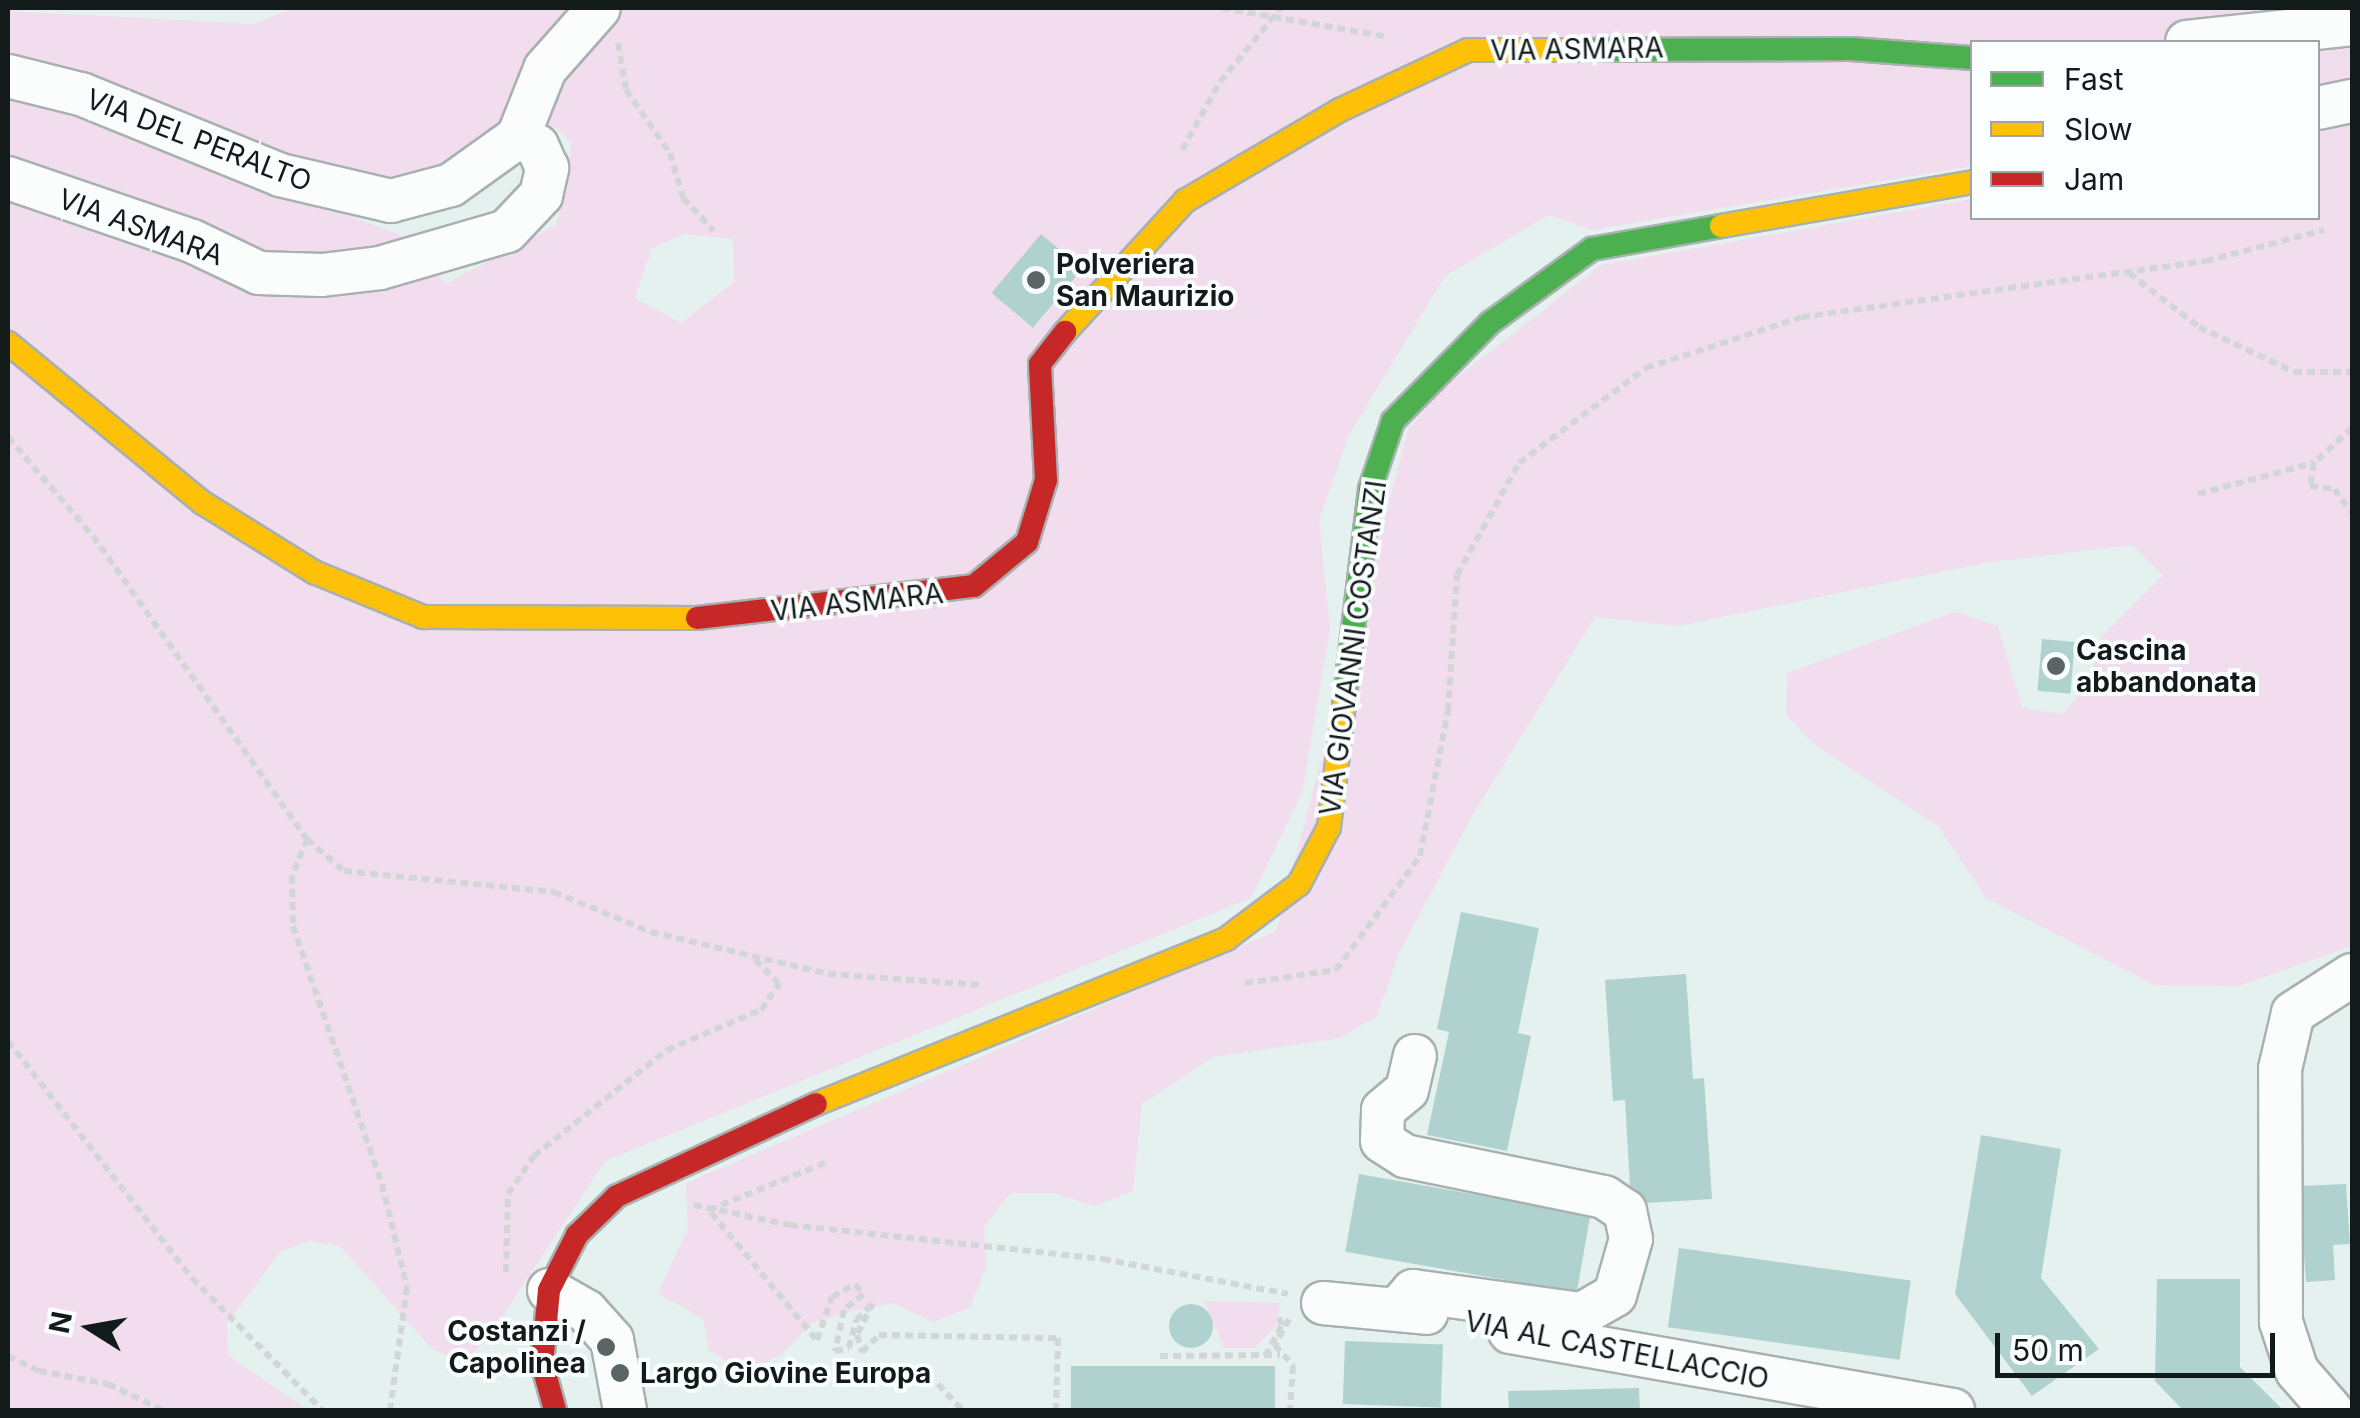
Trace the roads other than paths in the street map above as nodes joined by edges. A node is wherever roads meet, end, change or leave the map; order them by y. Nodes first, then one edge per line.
1 (607, 16) edge
2 (2352, 24) edge
3 (2205, 40) edge
4 (1970, 58) edge
5 (8, 76) edge
6 (2352, 101) edge
7 (2320, 108) edge
8 (518, 136) junction
9 (8, 178) edge
10 (1970, 182) edge
11 (8, 343) edge
12 (2352, 976) edge
13 (1414, 1056) dead end
14 (549, 1290) junction
15 (1307, 1299) road end
16 (1400, 1306) junction
17 (555, 1410) edge
18 (625, 1410) edge
19 (1953, 1410) edge
20 (2331, 1410) edge

1 - 8 street
2 - 3 street
4 - 11 street, VIA ASMARA
5 - 8 street, VIA DEL PERALTO
6 - 7 street
8 - 9 street, VIA ASMARA
10 - 14 street, VIA GIOVANNI COSTANZI
12 - 20 street
13 - 16 street, VIA AL CASTELLACCIO
14 - 17 street, VIA GIOVANNI COSTANZI
14 - 18 street
15 - 16 street, VIA AL CASTELLACCIO
16 - 19 street, VIA AL CASTELLACCIO

